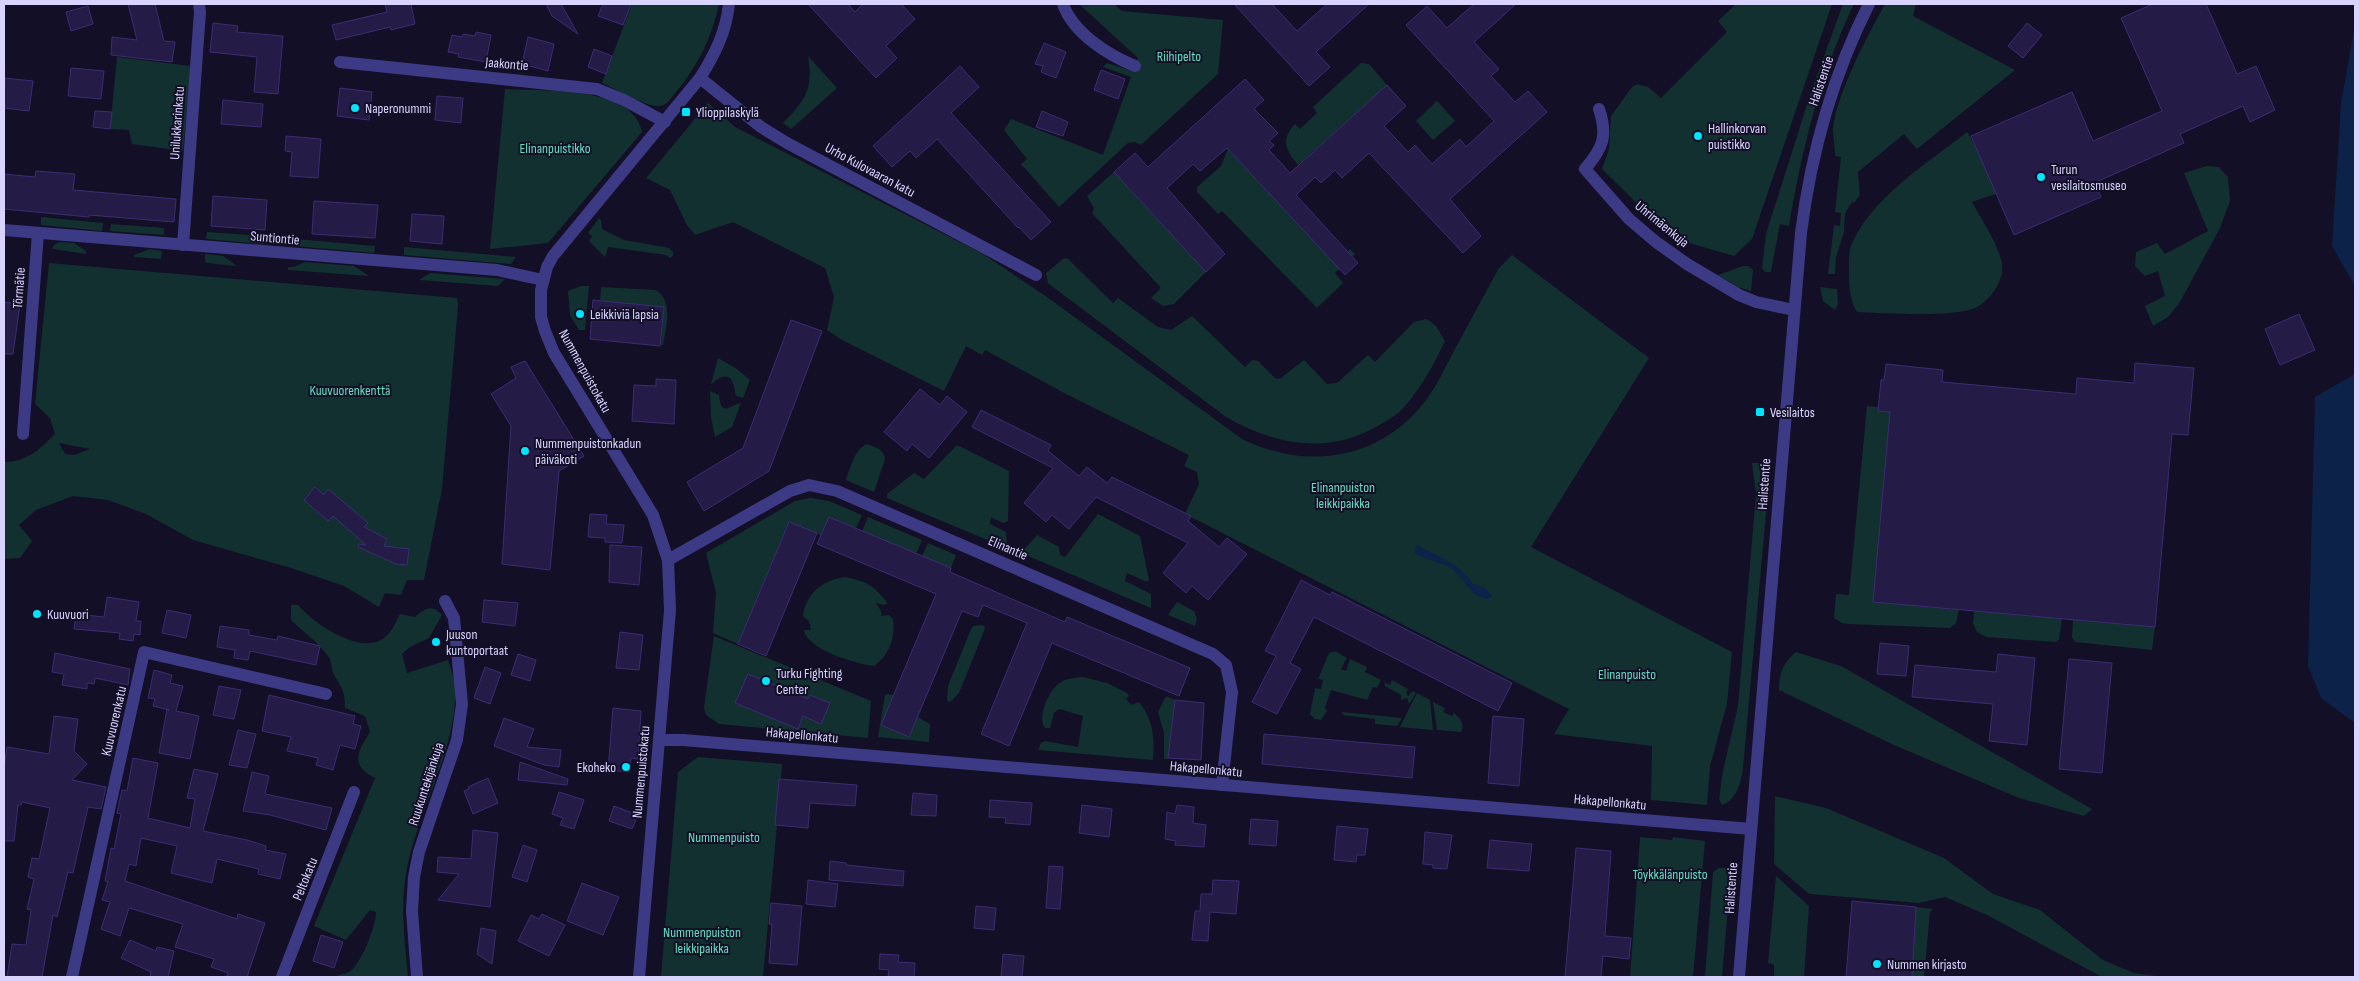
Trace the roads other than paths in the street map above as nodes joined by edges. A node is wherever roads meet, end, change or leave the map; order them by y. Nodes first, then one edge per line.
1 (199, 4) edge
2 (729, 4) edge
3 (1063, 4) edge
4 (1869, 4) edge
5 (340, 62) dead end
6 (1135, 66) dead end
7 (700, 78) junction
8 (1599, 109) dead end
9 (664, 122) junction
10 (4, 230) edge
11 (38, 233) junction
12 (183, 245) junction
13 (1036, 274) dead end
14 (543, 280) junction
15 (1794, 310) junction
16 (23, 434) dead end
17 (668, 560) junction
18 (445, 601) dead end
19 (326, 694) dead end
20 (659, 740) junction
21 (1222, 785) junction
22 (354, 792) dead end
23 (1751, 828) junction
24 (72, 977) edge
25 (282, 977) edge
26 (418, 977) edge
27 (639, 977) edge
28 (1739, 977) edge

1 - 12 street, Unilukkarinkatu
2 - 7 street, Nummenpuistokatu
3 - 6 street
4 - 15 street, Halistentie
5 - 9 street, Jaakontie
7 - 9 street, Nummenpuistokatu
7 - 13 street, Urho Kulovaaran katu
8 - 15 street, Uhrimäenkuja
9 - 14 street, Nummenpuistokatu
10 - 11 street, Suntiontie
11 - 12 street, Suntiontie
11 - 16 street, Törmätie
12 - 14 street, Suntiontie
14 - 17 street, Nummenpuistokatu
15 - 23 street, Halistentie
17 - 20 street, Nummenpuistokatu
17 - 21 street, Elinantie
18 - 26 street, Ruukuntekijänkuja
19 - 24 street, Kuuvuorenkatu
20 - 21 street, Hakapellonkatu
20 - 27 street, Nummenpuistokatu
21 - 23 street, Hakapellonkatu
22 - 25 street, Peltokatu
23 - 28 street, Halistentie

